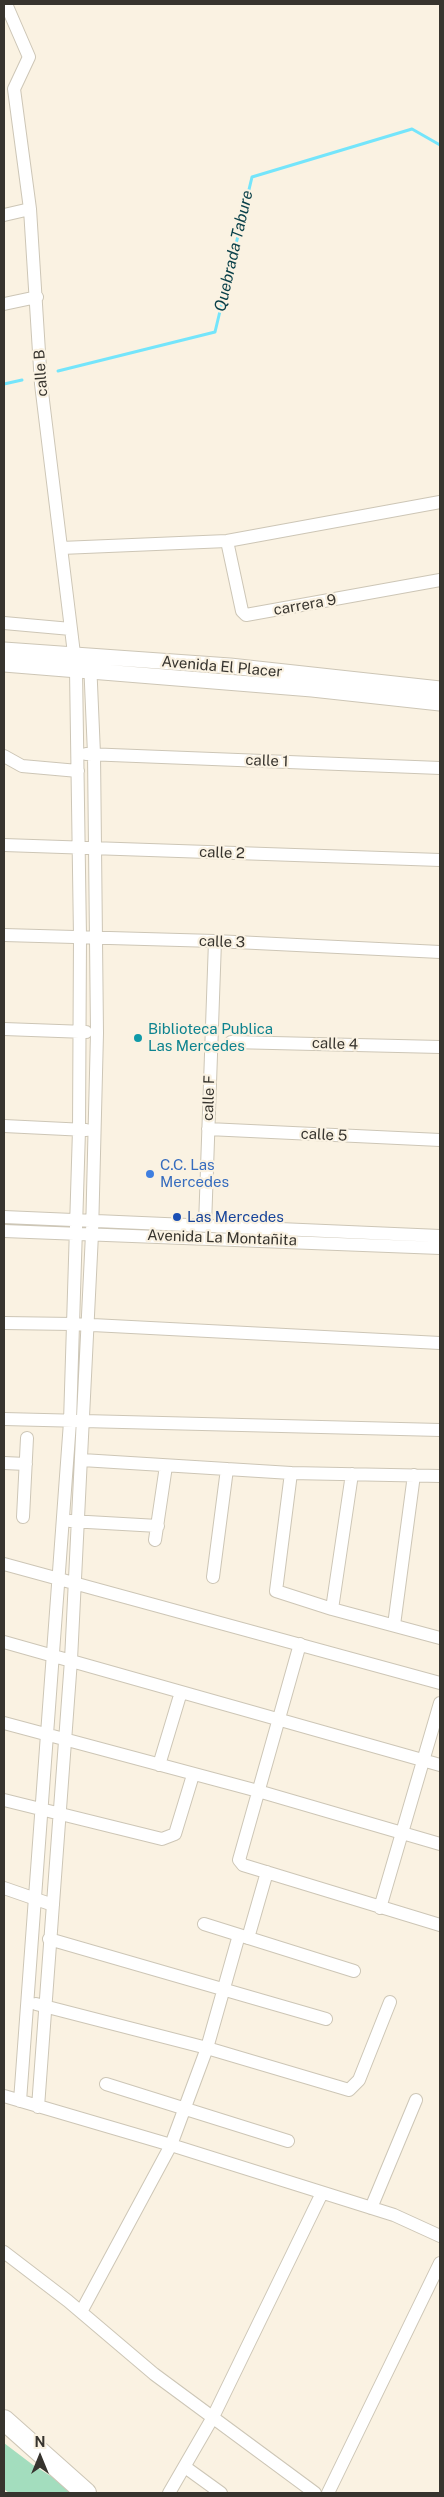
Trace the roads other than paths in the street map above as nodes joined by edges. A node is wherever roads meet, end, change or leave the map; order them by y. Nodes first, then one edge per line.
1 (6, 4) edge
2 (9, 91) edge
3 (30, 209) junction
4 (4, 214) edge
5 (37, 297) junction
6 (4, 304) edge
7 (440, 502) edge
8 (227, 541) junction
9 (61, 548) junction
10 (440, 580) edge
11 (4, 623) edge
12 (71, 629) junction
13 (4, 650) edge
14 (82, 663) junction
15 (4, 664) edge
16 (440, 690) edge
17 (440, 703) edge
18 (77, 753) junction
19 (94, 754) junction
20 (4, 756) edge
21 (440, 768) edge
22 (78, 771) junction
23 (4, 845) edge
24 (78, 849) junction
25 (96, 849) junction
26 (440, 860) edge
27 (4, 934) edge
28 (80, 937) junction
29 (97, 938) junction
30 (215, 941) junction
31 (440, 952) edge
32 (4, 1029) edge
33 (79, 1032) junction
34 (97, 1033) junction
35 (231, 1042) dead end
36 (440, 1047) edge
37 (4, 1126) edge
38 (208, 1129) junction
39 (79, 1130) junction
40 (95, 1130) junction
41 (440, 1140) edge
42 (4, 1217) edge
43 (76, 1219) junction
44 (92, 1219) junction
45 (205, 1225) junction
46 (4, 1231) edge
47 (75, 1233) junction
48 (92, 1234) junction
49 (440, 1236) edge
50 (440, 1248) edge
51 (4, 1323) edge
52 (74, 1324) junction
53 (88, 1325) junction
54 (440, 1342) edge
55 (4, 1419) edge
56 (70, 1422) junction
57 (84, 1422) junction
58 (440, 1430) edge
59 (26, 1438) dead end
60 (82, 1460) junction
61 (4, 1463) edge
62 (26, 1464) junction
63 (166, 1466) junction
64 (226, 1469) junction
65 (291, 1473) junction
66 (352, 1474) junction
67 (414, 1475) junction
68 (440, 1476) edge
69 (23, 1517) dead end
70 (62, 1520) junction
71 (79, 1521) junction
72 (158, 1526) junction
73 (155, 1540) dead end
74 (4, 1564) edge
75 (213, 1577) dead end
76 (59, 1579) junction
77 (75, 1583) junction
78 (332, 1609) junction
79 (394, 1625) junction
80 (440, 1638) edge
81 (4, 1642) edge
82 (300, 1644) junction
83 (52, 1655) junction
84 (71, 1660) junction
85 (440, 1683) edge
86 (181, 1692) junction
87 (440, 1703) edge
88 (277, 1719) junction
89 (4, 1723) edge
90 (46, 1735) junction
91 (64, 1740) junction
92 (424, 1760) junction
93 (159, 1765) junction
94 (440, 1765) edge
95 (193, 1775) junction
96 (258, 1791) junction
97 (4, 1800) edge
98 (40, 1810) junction
99 (59, 1815) junction
100 (403, 1833) junction
101 (440, 1844) edge
102 (266, 1872) junction
103 (4, 1888) edge
104 (33, 1898) junction
105 (53, 1905) junction
106 (380, 1908) junction
107 (204, 1924) dead end
108 (440, 1925) edge
109 (243, 1936) junction
110 (49, 1939) junction
111 (354, 1970) dead end
112 (224, 1989) junction
113 (26, 2001) junction
114 (390, 2002) dead end
115 (44, 2005) junction
116 (326, 2019) dead end
117 (207, 2048) junction
118 (106, 2084) dead end
119 (4, 2096) edge
120 (416, 2100) dead end
121 (20, 2101) junction
122 (38, 2107) junction
123 (185, 2109) junction
124 (288, 2141) dead end
125 (172, 2145) junction
126 (322, 2193) junction
127 (371, 2208) junction
128 (440, 2236) edge
129 (4, 2252) edge
130 (440, 2263) edge
131 (80, 2312) junction
132 (213, 2417) junction
133 (4, 2420) edge
134 (4, 2434) edge
135 (27, 2442) junction
136 (185, 2467) junction
137 (86, 2493) edge
138 (169, 2493) edge
139 (220, 2493) edge
140 (315, 2493) edge
141 (328, 2493) edge

1 - 2 street
2 - 3 street, calle B
3 - 4 street
3 - 5 street, calle B
5 - 6 street
5 - 9 street, calle B
7 - 8 street
8 - 9 street
8 - 10 street, carrera 9
9 - 12 street, calle B
11 - 12 street
12 - 14 street, calle B
13 - 14 street, Avenida El Placer
14 - 15 street, Avenida El Placer
14 - 16 street, Avenida El Placer
14 - 17 street, Avenida El Placer
14 - 18 street
14 - 19 street
18 - 19 street, calle 1
18 - 22 street
19 - 21 street, calle 1
19 - 25 street
20 - 22 street
22 - 24 street
23 - 24 street, calle 2
24 - 25 street, calle 2
24 - 28 street
25 - 26 street, calle 2
25 - 29 street
27 - 28 street, calle 3
28 - 29 street, calle 3
28 - 33 street
29 - 30 street, calle 3
29 - 34 street
30 - 31 street, calle 3
30 - 38 street, calle F
32 - 33 street
33 - 34 street
33 - 39 street
34 - 40 street
35 - 36 street, calle 4
37 - 39 street
38 - 41 street, calle 5
38 - 45 street, calle F
39 - 40 street
39 - 43 street
40 - 44 street
42 - 43 street, Avenida La Montañita
43 - 44 street, Avenida La Montañita
43 - 47 street
44 - 45 street, Avenida La Montañita
44 - 48 street
45 - 49 street, Avenida La Montañita
46 - 47 street, Avenida La Montañita
47 - 48 street, Avenida La Montañita
47 - 52 street
48 - 50 street, Avenida La Montañita
48 - 53 street
51 - 52 street
52 - 53 street
52 - 56 street
53 - 54 street
53 - 57 street
55 - 56 street
56 - 57 street
56 - 70 street
57 - 58 street
57 - 60 street
59 - 62 street
60 - 63 street
60 - 71 street
61 - 62 street
62 - 69 street
63 - 64 street
63 - 72 street
64 - 65 street
64 - 75 street
65 - 66 street
65 - 78 street
66 - 67 street
66 - 78 street
67 - 68 street
67 - 79 street
70 - 71 street
70 - 76 street
71 - 72 street
71 - 77 street
72 - 73 street
74 - 76 street
76 - 77 street
76 - 83 street
77 - 82 street
77 - 84 street
78 - 79 street
79 - 80 street
81 - 83 street
82 - 85 street
82 - 88 street
83 - 84 street
83 - 90 street
84 - 86 street
84 - 91 street
86 - 88 street
86 - 93 street
87 - 92 street
88 - 92 street
88 - 96 street
89 - 90 street
90 - 91 street
90 - 98 street
91 - 93 street
91 - 99 street
92 - 94 street
92 - 100 street
93 - 95 street
95 - 96 street
95 - 99 street
96 - 100 street
96 - 102 street
97 - 98 street
98 - 99 street
98 - 104 street
99 - 105 street
100 - 101 street
100 - 106 street
102 - 106 street
102 - 109 street
103 - 104 street
104 - 105 street
104 - 113 street
105 - 110 street
106 - 108 street
107 - 109 street
109 - 111 street
109 - 112 street
110 - 112 street
110 - 115 street
112 - 116 street
112 - 117 street
113 - 115 street
113 - 121 street
114 - 117 street
115 - 117 street
115 - 122 street
117 - 123 street
118 - 123 street
119 - 121 street
120 - 127 street
121 - 122 street
122 - 125 street
123 - 124 street
123 - 125 street
125 - 126 street
125 - 131 street
126 - 127 street
126 - 132 street
127 - 128 street
129 - 131 street
130 - 141 street
131 - 132 street
132 - 136 street
132 - 140 street
133 - 135 highway
134 - 135 highway
135 - 137 highway
136 - 138 street
136 - 139 street

